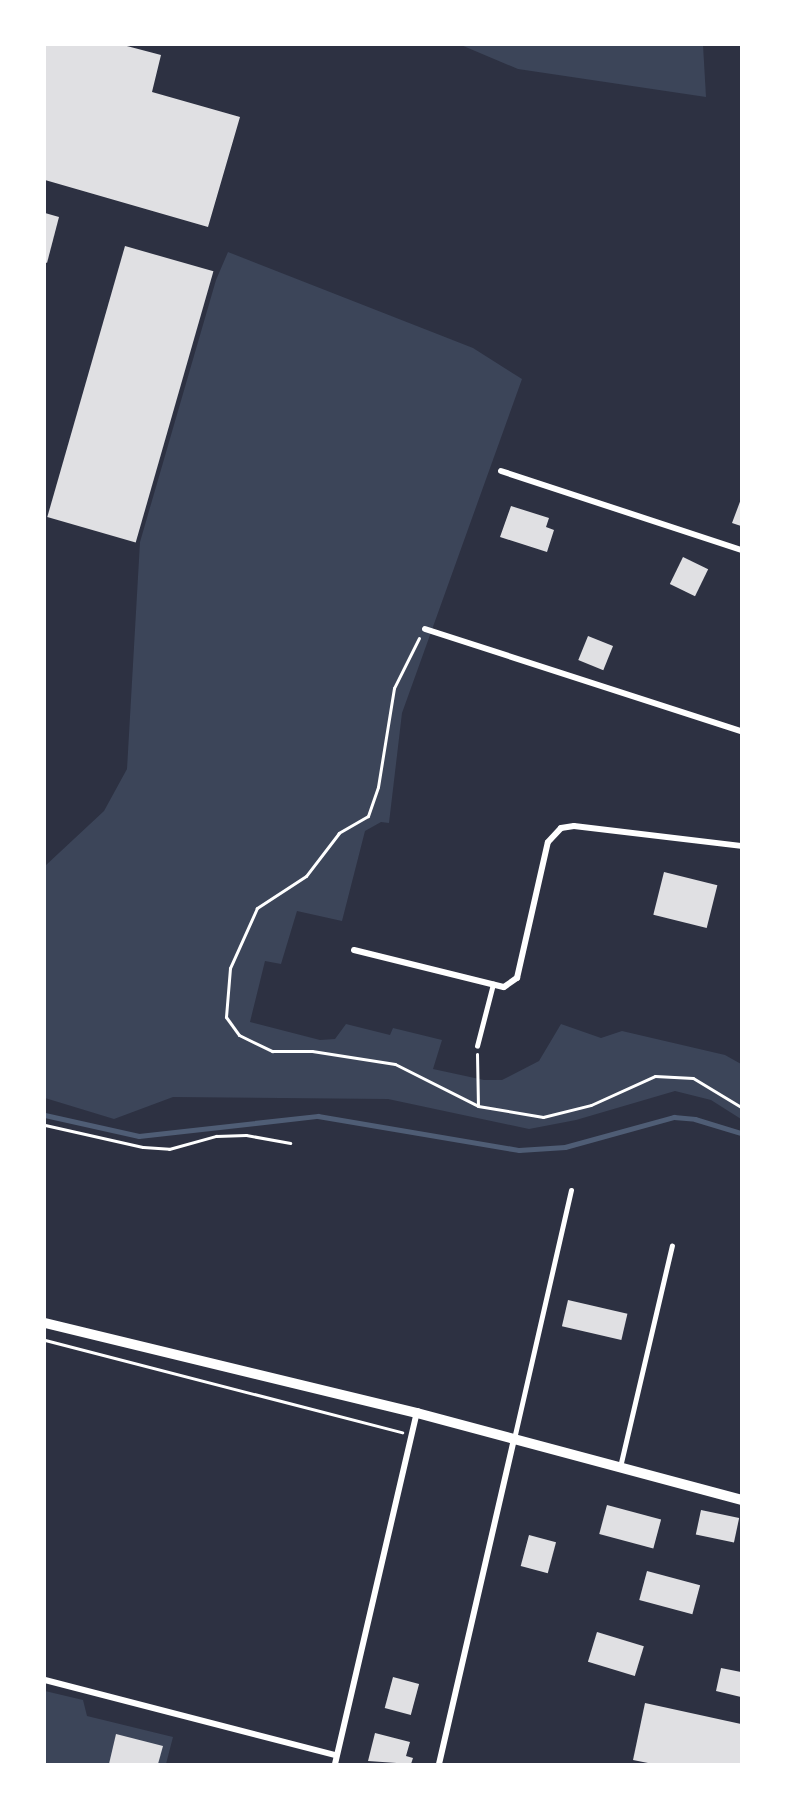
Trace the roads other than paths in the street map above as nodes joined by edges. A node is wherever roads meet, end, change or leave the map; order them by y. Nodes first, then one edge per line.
1 (501, 471) dead end
2 (741, 550) edge
3 (425, 629) dead end
4 (741, 731) edge
5 (741, 846) edge
6 (354, 950) dead end
7 (493, 984) junction
8 (477, 1046) road end
9 (571, 1190) dead end
10 (672, 1246) dead end
11 (45, 1323) edge
12 (417, 1413) junction
13 (514, 1439) junction
14 (620, 1467) junction
15 (741, 1500) edge
16 (45, 1680) edge
17 (336, 1755) junction
18 (335, 1764) edge
19 (439, 1764) edge

1 - 2 street
3 - 4 street
5 - 7 street
6 - 7 street
7 - 8 lane
9 - 13 lane
10 - 14 lane
11 - 12 street
12 - 13 street
12 - 17 street
13 - 14 street
13 - 19 street
14 - 15 street
16 - 17 street
17 - 18 street

